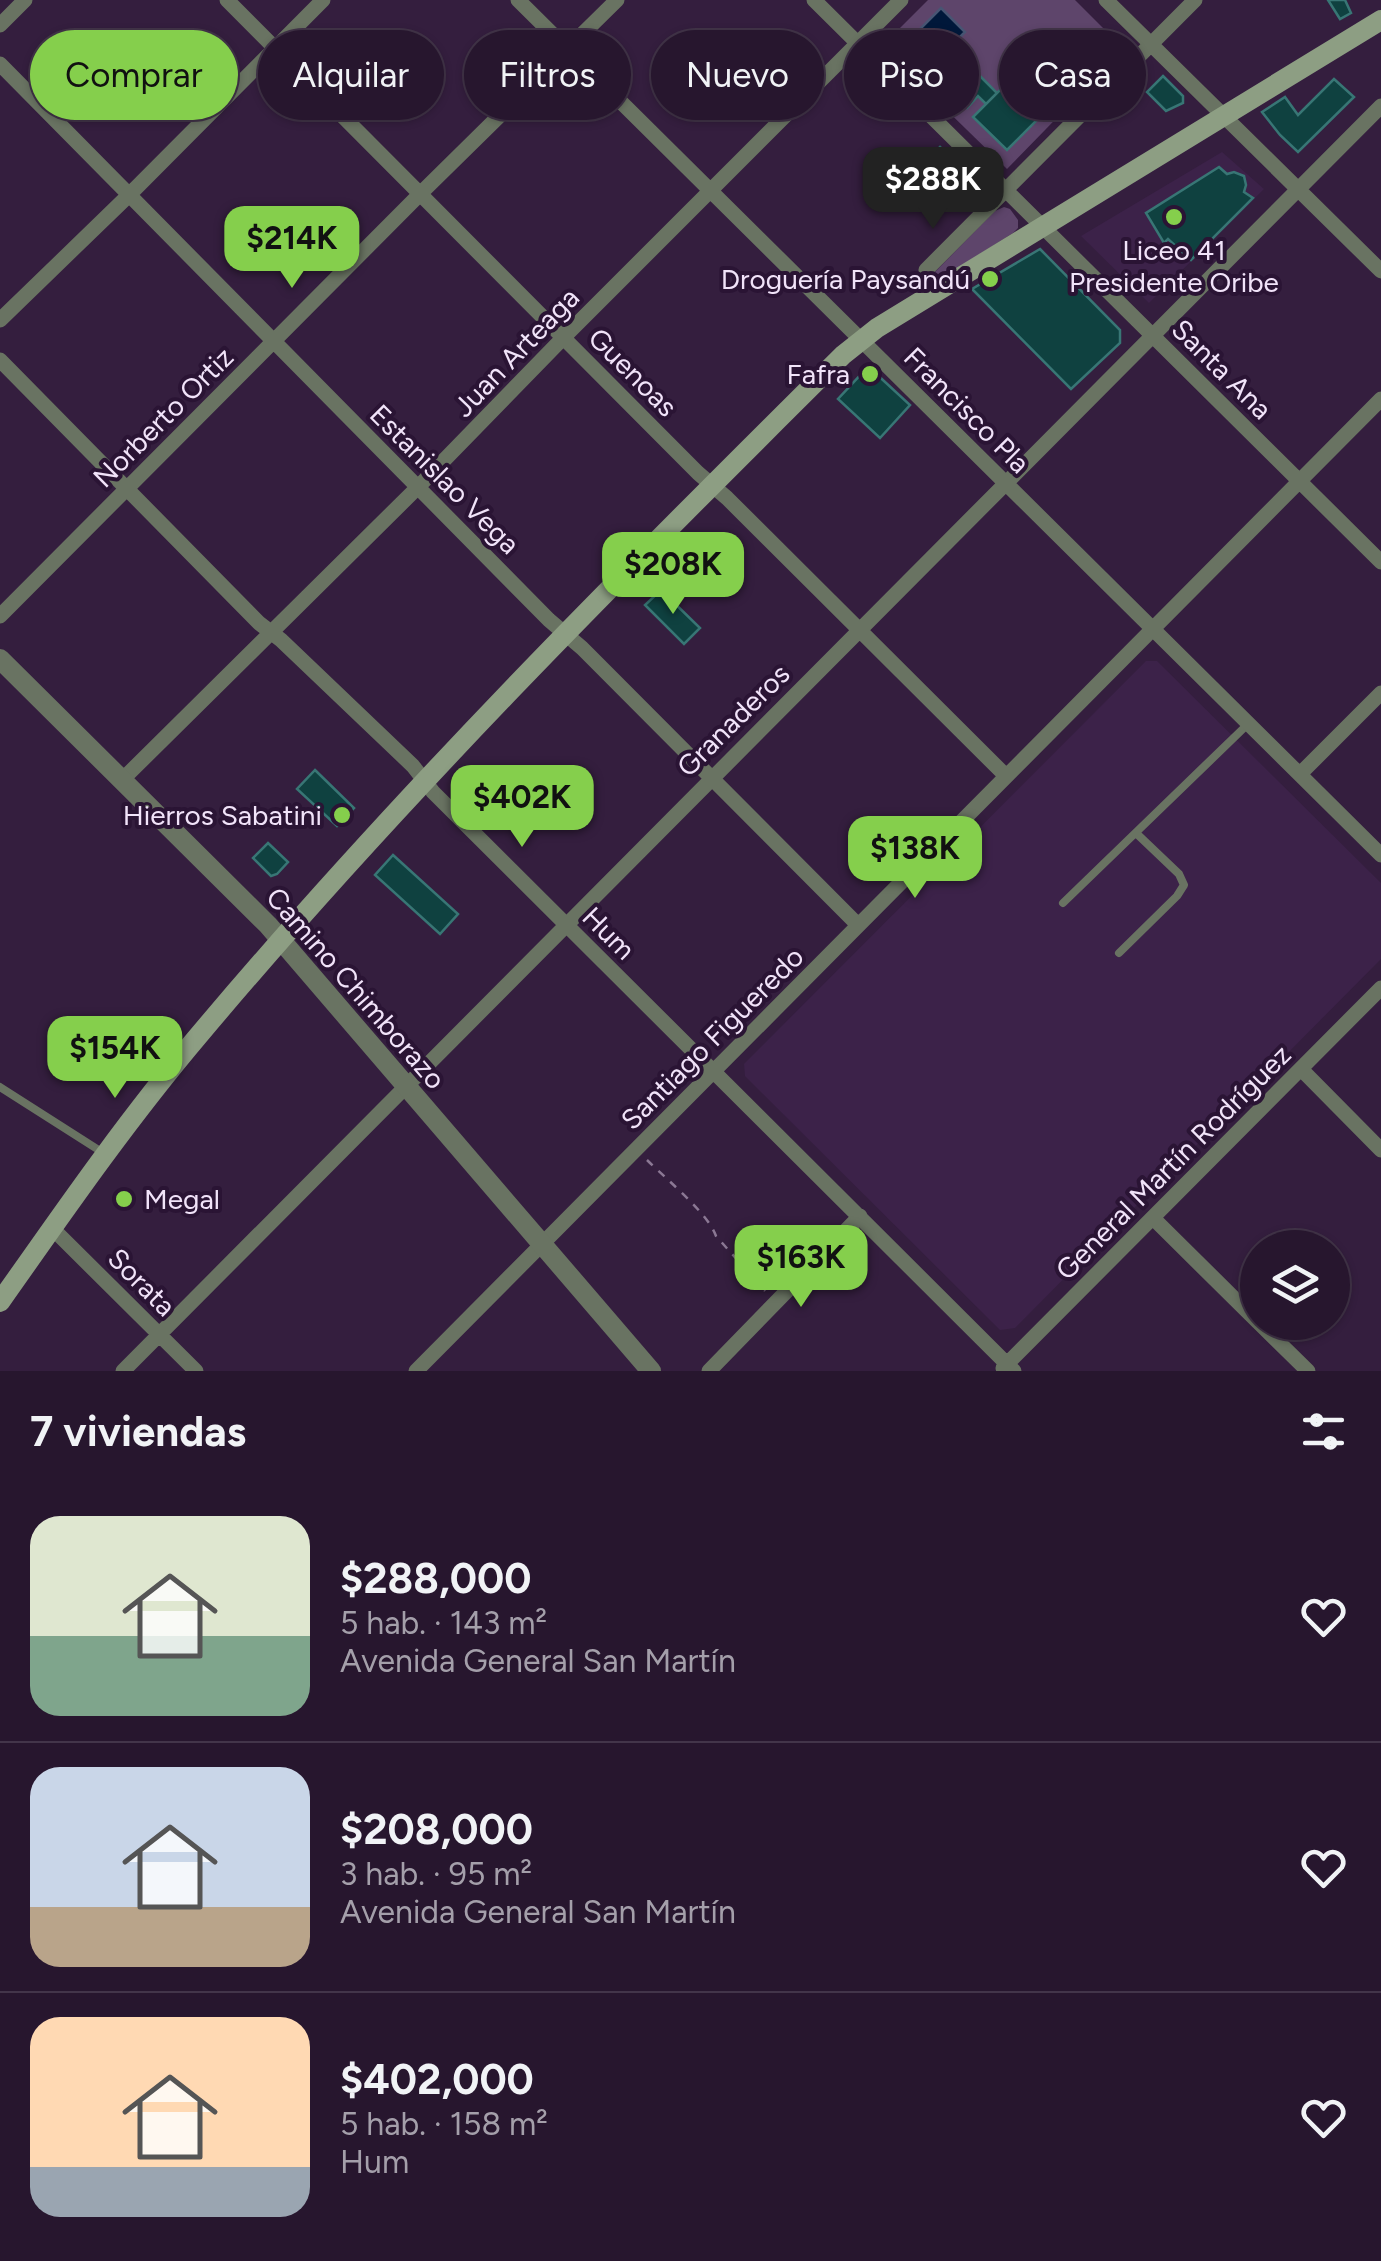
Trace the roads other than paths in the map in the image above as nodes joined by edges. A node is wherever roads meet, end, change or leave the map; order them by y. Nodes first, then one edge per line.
1 (25, 0) edge
2 (227, 0) edge
3 (323, 0) edge
4 (518, 0) edge
5 (617, 0) edge
6 (814, 0) edge
7 (901, 0) edge
8 (1106, 0) edge
9 (1195, 0) edge
10 (1381, 20) edge
11 (0, 25) edge
12 (293, 30) edge
13 (549, 30) edge
14 (587, 30) edge
15 (844, 30) edge
16 (872, 30) edge
17 (258, 31) edge
18 (1150, 45) junction
19 (844, 58) edge
20 (0, 64) edge
21 (258, 65) edge
22 (1381, 106) edge
23 (631, 112) edge
24 (1223, 117) junction
25 (347, 120) edge
26 (496, 120) edge
27 (936, 120) edge
28 (1006, 189) junction
29 (1298, 189) junction
30 (710, 192) junction
31 (421, 193) junction
32 (130, 195) junction
33 (1042, 227) junction
34 (1381, 272) edge
35 (931, 295) junction
36 (0, 320) edge
37 (1153, 335) junction
38 (564, 337) junction
39 (861, 340) junction
40 (273, 342) junction
41 (0, 360) edge
42 (1381, 399) edge
43 (1299, 482) junction
44 (1006, 483) junction
45 (712, 485) junction
46 (128, 488) junction
47 (418, 488) junction
48 (1381, 562) edge
49 (0, 616) edge
50 (1152, 629) junction
51 (858, 630) junction
52 (271, 632) junction
53 (565, 634) junction
54 (0, 659) edge
55 (1381, 692) edge
56 (1248, 724) junction
57 (1300, 774) junction
58 (1006, 776) junction
59 (711, 778) junction
60 (122, 780) junction
61 (424, 780) junction
62 (1136, 832) junction
63 (1381, 856) edge
64 (1064, 903) dead end
65 (565, 924) junction
66 (858, 925) junction
67 (281, 940) junction
68 (1118, 953) dead end
69 (1381, 988) edge
70 (1301, 1069) junction
71 (713, 1072) junction
72 (406, 1085) junction
73 (0, 1088) edge
74 (1381, 1150) edge
75 (105, 1154) junction
76 (860, 1216) junction
77 (1152, 1218) junction
78 (52, 1228) junction
79 (542, 1244) junction
80 (0, 1302) edge
81 (1240, 1304) edge
82 (159, 1334) junction
83 (1276, 1340) edge
84 (1007, 1369) edge
85 (123, 1371) edge
86 (196, 1371) edge
87 (416, 1371) edge
88 (651, 1371) edge
89 (709, 1371) edge
90 (1308, 1371) edge

1 - 11 street
2 - 17 street, Guenoas
3 - 12 street
4 - 13 street, Francisco Pla
5 - 14 street, Norberto Ortiz
6 - 15 street, Santa Ana
7 - 16 street, Juan Arteaga
8 - 18 street
9 - 18 street
10 - 24 main road
18 - 24 street
18 - 28 street
19 - 30 street, Juan Arteaga
20 - 32 street, Estanislao Vega
21 - 32 street
22 - 29 street, Granaderos
23 - 30 street, Francisco Pla
24 - 29 street
24 - 33 main road
25 - 31 street, Guenoas
26 - 31 street, Norberto Ortiz
27 - 28 street, Santa Ana
28 - 33 street, Santa Ana
28 - 35 street
29 - 34 street
29 - 37 street, Granaderos
30 - 38 street, Juan Arteaga
30 - 39 street, Francisco Pla
31 - 38 street, Guenoas
31 - 40 street, Norberto Ortiz
32 - 36 street
32 - 40 street, Estanislao Vega
33 - 35 main road
33 - 37 street, Santa Ana
35 - 39 main road
37 - 43 street, Santa Ana
37 - 44 street, Granaderos
38 - 45 street, Guenoas
38 - 47 street, Juan Arteaga
39 - 44 street, Francisco Pla
39 - 45 main road
40 - 46 street, Norberto Ortiz
40 - 47 street, Estanislao Vega
41 - 46 street, Hum
42 - 43 street, Santiago Figueredo
43 - 48 street, Santa Ana
43 - 50 street, Santiago Figueredo
44 - 50 street, Francisco Pla
44 - 51 street, Granaderos
45 - 51 street, Guenoas
45 - 53 main road
46 - 49 street, Norberto Ortiz
46 - 52 street, Hum
47 - 52 street, Juan Arteaga
47 - 53 street, Estanislao Vega
50 - 56 street, Francisco Pla
50 - 58 street, Santiago Figueredo
51 - 58 street, Guenoas
51 - 59 street, Granaderos
52 - 60 street, Juan Arteaga
52 - 61 street, Hum
53 - 59 street, Estanislao Vega
53 - 61 main road
54 - 60 street, Camino Chimborazo
55 - 57 street
56 - 57 street, Francisco Pla
56 - 62 lane
57 - 63 street, Francisco Pla
58 - 66 street, Santiago Figueredo
59 - 65 street, Granaderos
59 - 66 street, Estanislao Vega
60 - 67 street, Camino Chimborazo
61 - 65 street, Hum
61 - 67 main road
62 - 64 lane
62 - 68 lane
65 - 71 street, Hum
65 - 72 street, Granaderos
66 - 71 street, Santiago Figueredo
67 - 72 street, Camino Chimborazo
67 - 75 main road
69 - 70 street, General Martín Rodríguez
70 - 74 street
70 - 77 street, General Martín Rodríguez
71 - 76 street, Hum
71 - 79 street, Santiago Figueredo
72 - 79 street, Camino Chimborazo
72 - 82 street, Granaderos
73 - 75 lane
75 - 78 main road
76 - 84 street, Hum
76 - 89 street
77 - 81 street
77 - 84 street, General Martín Rodríguez
78 - 80 main road
78 - 82 street, Sorata
79 - 87 street, Santiago Figueredo
79 - 88 street, Camino Chimborazo
82 - 85 street, Granaderos
82 - 86 street, Sorata
83 - 90 street

